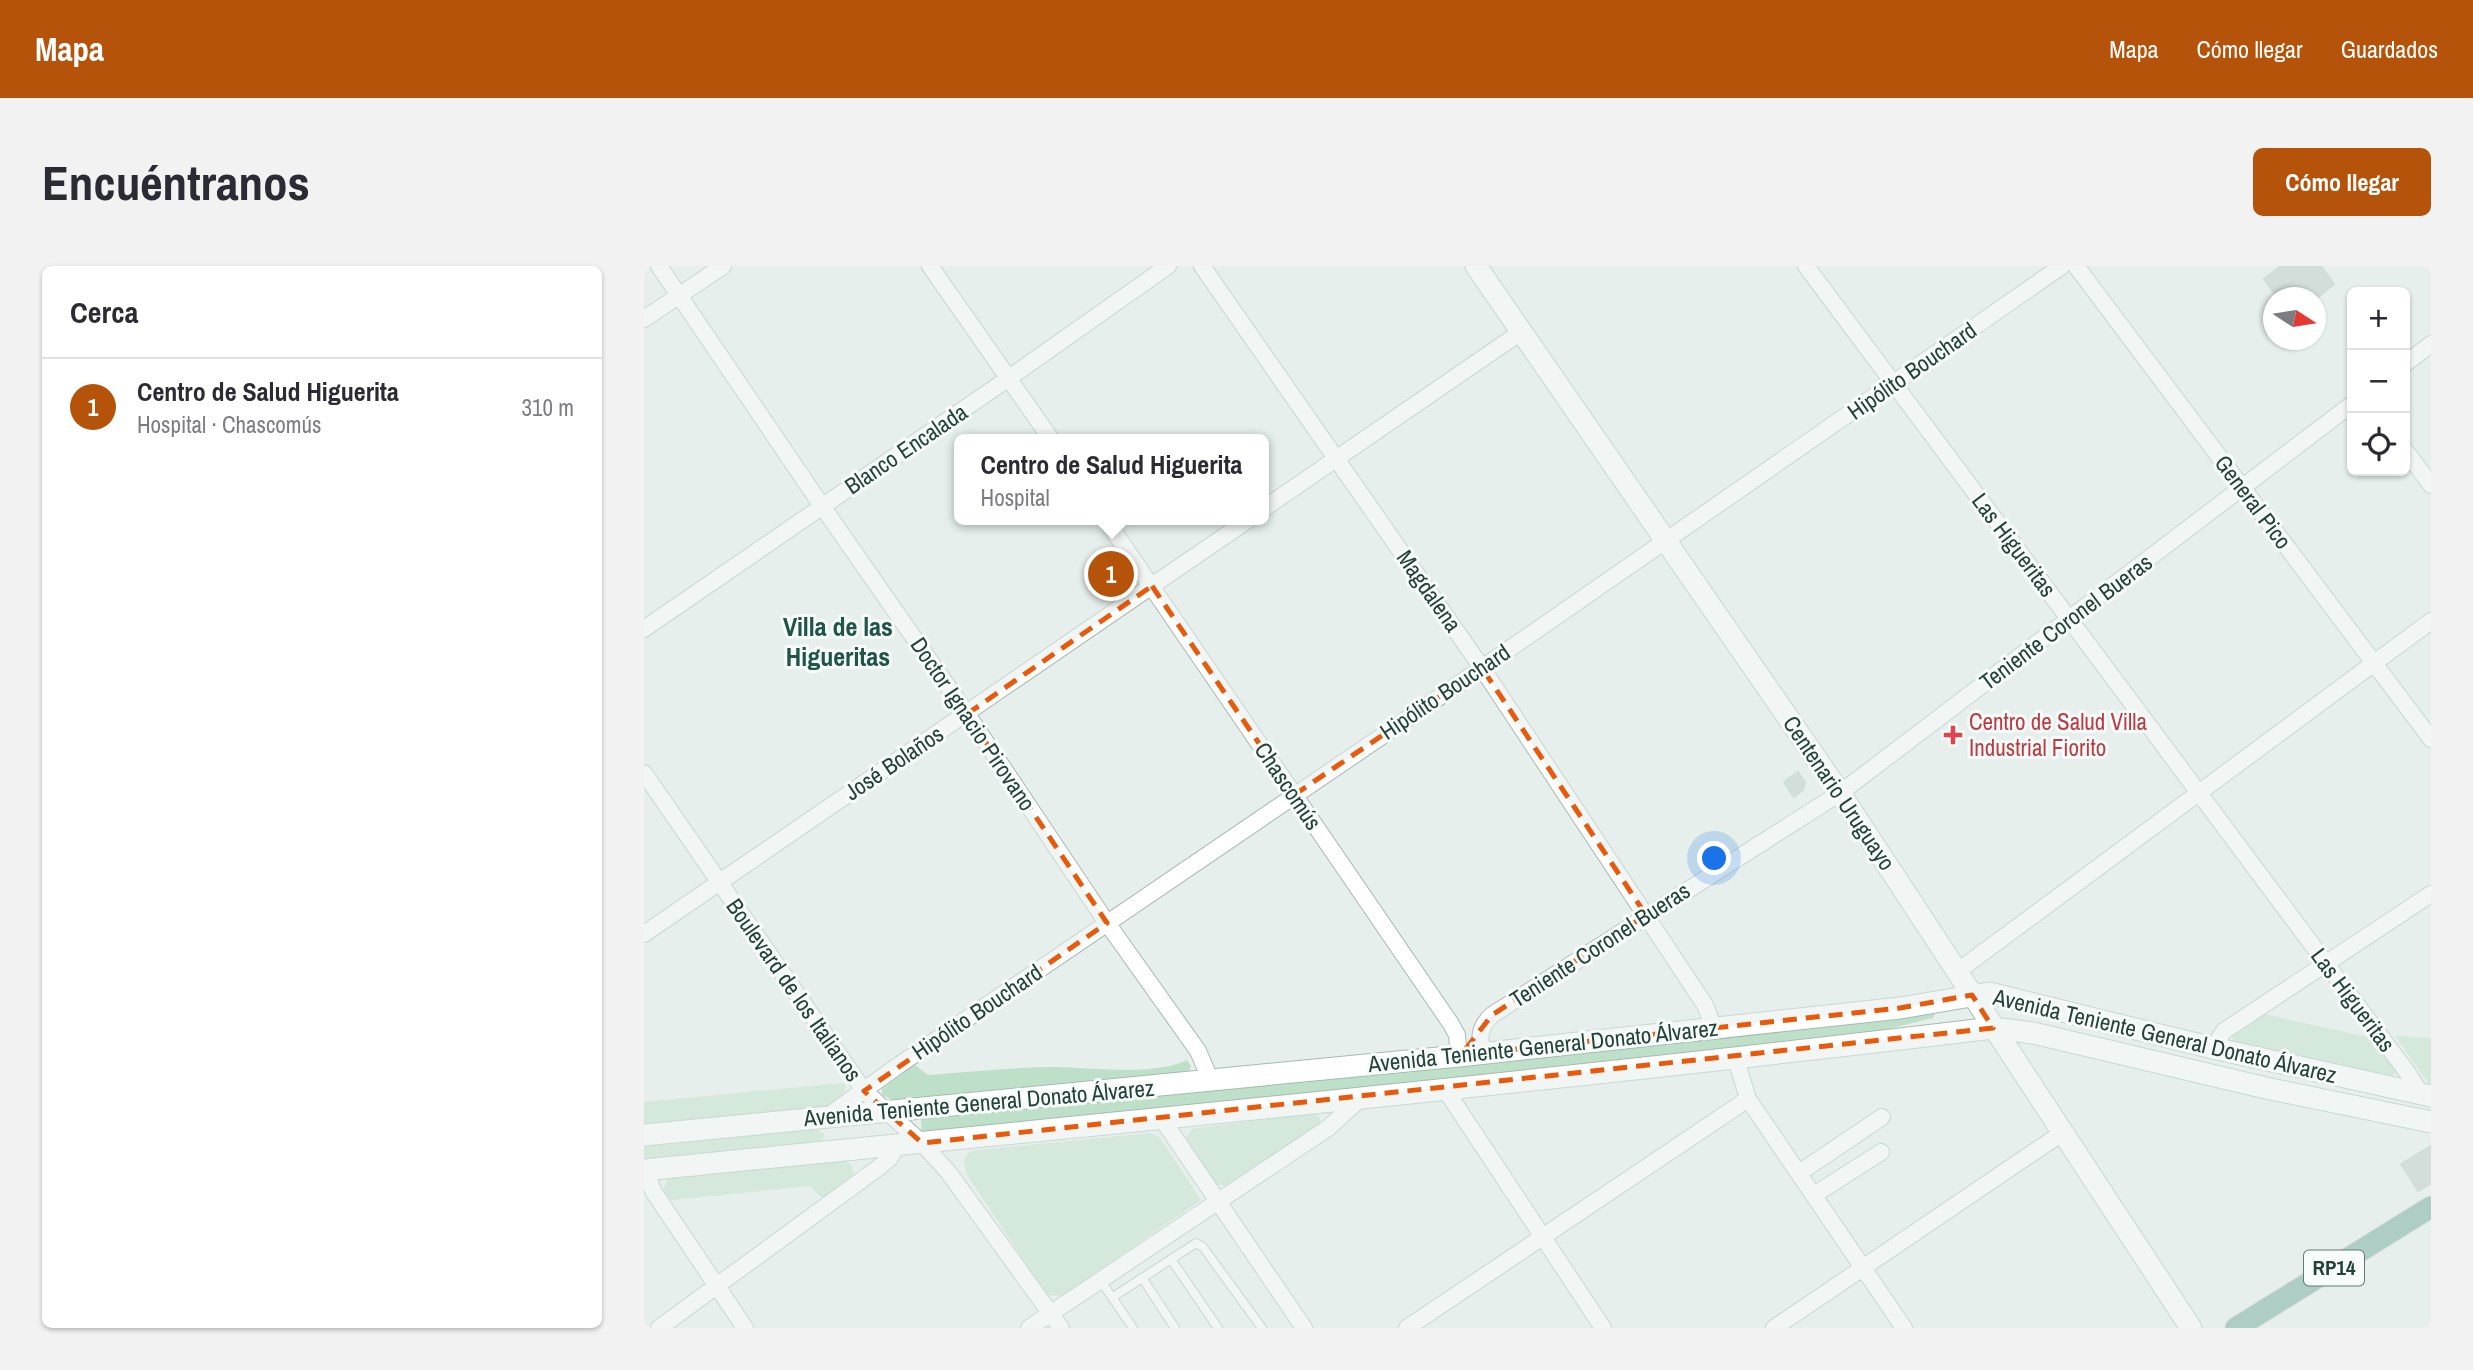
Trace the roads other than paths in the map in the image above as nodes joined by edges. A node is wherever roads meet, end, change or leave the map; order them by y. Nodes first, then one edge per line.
1 (659, 266) edge
2 (723, 266) edge
3 (930, 266) edge
4 (1168, 266) edge
5 (1202, 266) edge
6 (1476, 266) edge
7 (1806, 266) edge
8 (2062, 266) edge
9 (2076, 266) edge
10 (679, 296) junction
11 (644, 319) edge
12 (1521, 332) junction
13 (2431, 344) edge
14 (2410, 360) edge
15 (1009, 379) junction
16 (1893, 385) junction
17 (2347, 408) edge
18 (1048, 434) edge
19 (2410, 457) edge
20 (1337, 458) junction
21 (2431, 485) edge
22 (2243, 489) junction
23 (1269, 505) edge
24 (822, 506) junction
25 (1109, 525) edge
26 (1241, 525) edge
27 (1665, 541) junction
28 (1152, 586) junction
29 (2070, 619) junction
30 (2431, 621) edge
31 (644, 629) edge
32 (2374, 663) junction
33 (1482, 668) junction
34 (967, 714) junction
35 (2431, 739) edge
36 (644, 773) edge
37 (1840, 793) junction
38 (2198, 793) junction
39 (1294, 795) junction
40 (720, 883) junction
41 (2431, 894) edge
42 (1646, 915) junction
43 (1107, 923) junction
44 (644, 934) edge
45 (2325, 963) junction
46 (1958, 971) junction
47 (1972, 995) junction
48 (1481, 1028) junction
49 (1714, 1028) junction
50 (1993, 1028) junction
51 (1456, 1033) junction
52 (2213, 1048) junction
53 (1482, 1053) junction
54 (1459, 1056) junction
55 (1736, 1059) junction
56 (1211, 1081) junction
57 (1445, 1089) junction
58 (864, 1091) junction
59 (2426, 1095) edge
60 (1748, 1098) junction
61 (1359, 1100) junction
62 (889, 1113) junction
63 (827, 1117) junction
64 (1882, 1117) dead end
65 (1163, 1119) junction
66 (2431, 1122) edge
67 (2062, 1133) junction
68 (644, 1135) edge
69 (922, 1143) junction
70 (897, 1146) junction
71 (1881, 1152) dead end
72 (645, 1170) edge
73 (1799, 1173) junction
74 (1814, 1195) junction
75 (1219, 1202) junction
76 (2431, 1207) edge
77 (1542, 1238) junction
78 (1171, 1259) junction
79 (1864, 1268) junction
80 (1143, 1279) junction
81 (1101, 1282) junction
82 (717, 1286) junction
83 (1113, 1297) junction
84 (1051, 1313) junction
85 (659, 1328) edge
86 (745, 1328) edge
87 (1029, 1328) edge
88 (1061, 1328) edge
89 (1133, 1328) edge
90 (1175, 1328) edge
91 (1218, 1328) edge
92 (1262, 1328) edge
93 (1304, 1328) edge
94 (1407, 1328) edge
95 (1603, 1328) edge
96 (1774, 1328) edge
97 (1904, 1328) edge
98 (2191, 1328) edge
99 (2236, 1328) edge

1 - 10 street, Doctor Ignacio Pirovano
2 - 10 street
3 - 15 street
4 - 15 street, Blanco Encalada
5 - 20 street, Magdalena
6 - 12 main road, Centenario Uruguayo
7 - 16 street, Las Higueritas
8 - 16 street, Hipólito Bouchard
9 - 22 street, General Pico
10 - 11 street
10 - 24 street, Doctor Ignacio Pirovano
12 - 20 street
12 - 27 main road, Centenario Uruguayo
13 - 14 street
15 - 18 street
15 - 24 street, Blanco Encalada
16 - 27 street, Hipólito Bouchard
16 - 29 street, Las Higueritas
17 - 22 street, Teniente Coronel Bueras
19 - 21 street
20 - 23 street
20 - 33 street, Magdalena
22 - 29 street, Teniente Coronel Bueras
22 - 32 street, General Pico
24 - 31 street, Blanco Encalada
24 - 34 street, Doctor Ignacio Pirovano
25 - 28 street, Chascomús
26 - 28 street, José Bolaños
27 - 33 street, Hipólito Bouchard
27 - 37 main road, Centenario Uruguayo
28 - 34 street, José Bolaños
28 - 39 street, Chascomús
29 - 37 street, Teniente Coronel Bueras
29 - 38 street, Las Higueritas
30 - 32 street
32 - 35 street, General Pico
32 - 38 street
33 - 39 street, Hipólito Bouchard
33 - 42 street, Magdalena
34 - 40 street, José Bolaños
34 - 43 street, Doctor Ignacio Pirovano
36 - 40 street, Boulevard de los Italianos
37 - 42 street, Teniente Coronel Bueras
37 - 46 main road, Centenario Uruguayo
38 - 45 street, Las Higueritas
38 - 46 street
39 - 43 street, Hipólito Bouchard
39 - 51 street, Chascomús
40 - 44 street, José Bolaños
40 - 58 street, Boulevard de los Italianos
41 - 45 street
42 - 48 street, Teniente Coronel Bueras
42 - 49 street, Magdalena
43 - 56 street, Doctor Ignacio Pirovano
43 - 58 street, Hipólito Bouchard
45 - 52 street
45 - 59 street, Las Higueritas
46 - 47 main road, Centenario Uruguayo
47 - 49 main road, Avenida Teniente General Donato Álvarez
47 - 50 main road, Centenario Uruguayo
47 - 52 main road, Avenida Teniente General Donato Álvarez
48 - 51 street
48 - 53 street
49 - 53 main road, Avenida Teniente General Donato Álvarez
50 - 55 main road, Avenida Teniente General Donato Álvarez
50 - 66 main road, Avenida Teniente General Donato Álvarez
50 - 67 main road, Centenario Uruguayo
51 - 54 street, Chascomús
52 - 59 main road, Avenida Teniente General Donato Álvarez
53 - 54 main road, Avenida Teniente General Donato Álvarez
54 - 56 main road, Avenida Teniente General Donato Álvarez
55 - 57 main road, Avenida Teniente General Donato Álvarez
55 - 60 street
56 - 62 main road, Avenida Teniente General Donato Álvarez
57 - 61 main road, Avenida Teniente General Donato Álvarez
57 - 77 street
58 - 62 street, Boulevard de los Italianos
58 - 63 street, Hipólito Bouchard
60 - 73 street
60 - 77 street
61 - 65 main road, Avenida Teniente General Donato Álvarez
61 - 75 street
62 - 63 main road, Avenida Teniente General Donato Álvarez
62 - 69 street, Boulevard de los Italianos
63 - 68 main road, Avenida Teniente General Donato Álvarez
64 - 73 street
65 - 69 main road, Avenida Teniente General Donato Álvarez
65 - 75 street
67 - 79 street
67 - 98 main road, Centenario Uruguayo
69 - 70 main road, Avenida Teniente General Donato Álvarez
69 - 84 street, Boulevard de los Italianos
70 - 72 main road, Avenida Teniente General Donato Álvarez
70 - 82 street
71 - 74 street
72 - 82 street
73 - 74 street
74 - 79 street
75 - 81 street
75 - 93 street
76 - 99 main road, RP14
77 - 94 street
77 - 95 street
78 - 80 lane
78 - 91 lane
78 - 92 lane
79 - 96 street
79 - 97 street
80 - 83 lane
80 - 90 lane
81 - 83 lane
81 - 84 street
82 - 85 street
82 - 86 street
83 - 89 lane
84 - 87 street
84 - 88 street, Boulevard de los Italianos

